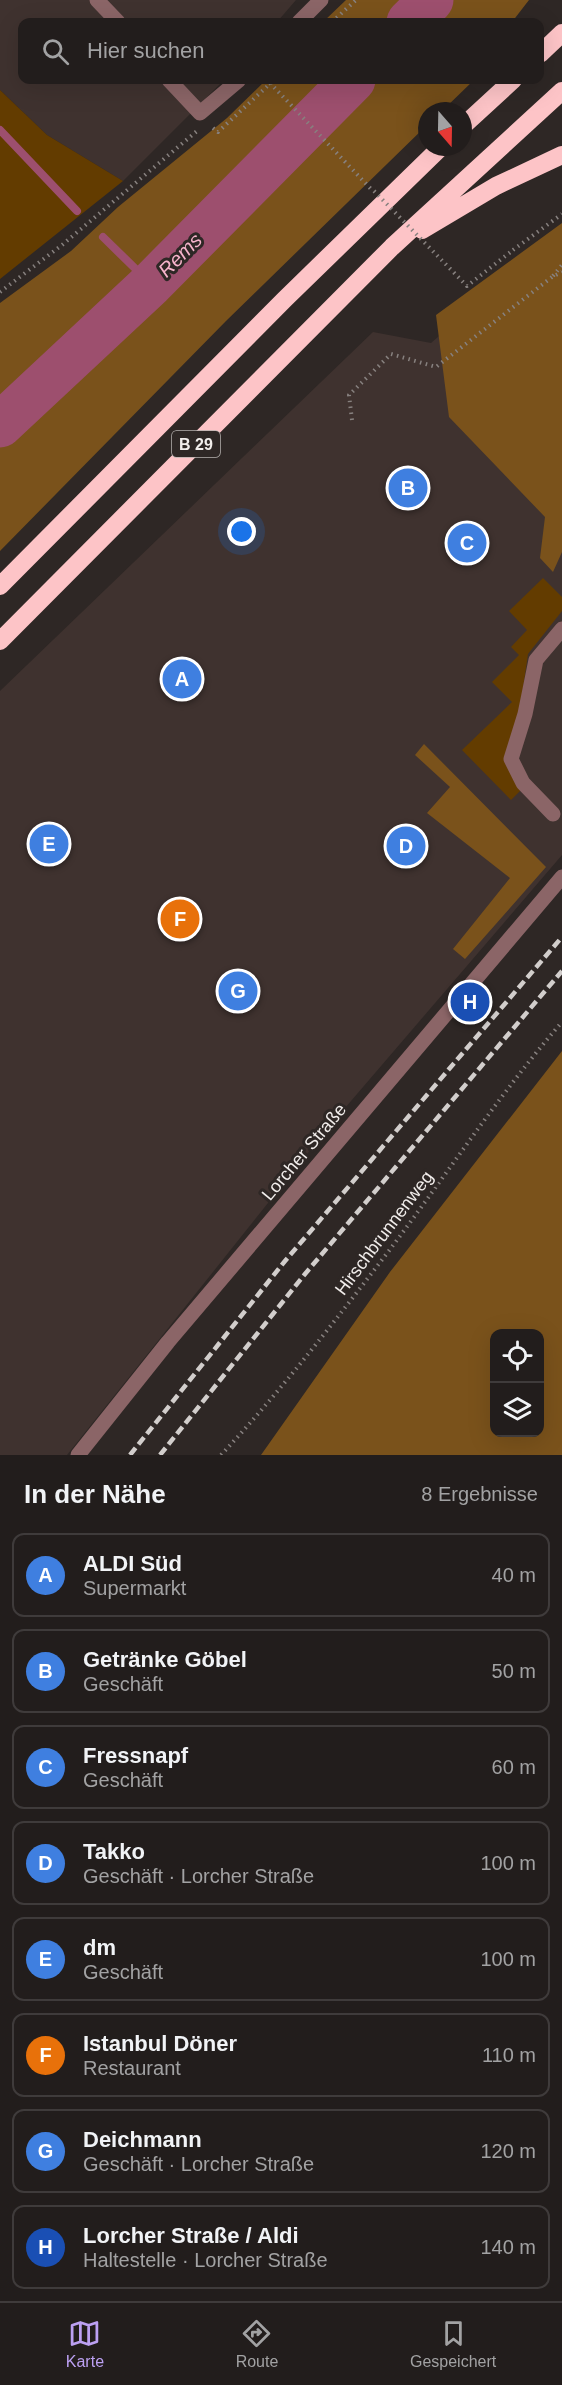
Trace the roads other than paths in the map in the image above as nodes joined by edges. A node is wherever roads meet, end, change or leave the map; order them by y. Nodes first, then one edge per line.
1 (97, 0) edge
2 (321, 0) edge
3 (114, 18) edge
4 (303, 18) edge
5 (562, 33) edge
6 (544, 50) edge
7 (174, 84) edge
8 (234, 84) edge
9 (509, 84) edge
10 (562, 91) edge
11 (472, 118) edge
12 (562, 155) edge
13 (432, 156) edge
14 (392, 247) junction
15 (0, 586) edge
16 (562, 629) edge
17 (0, 641) edge
18 (554, 814) dead end
19 (562, 876) edge
20 (78, 1455) edge

1 - 3 street
2 - 4 street
5 - 6 highway
7 - 8 street
9 - 11 highway
10 - 14 highway, B 29
12 - 14 highway
13 - 15 highway, B 29
14 - 17 highway, B 29
16 - 18 street
19 - 20 street, Lorcher Straße

